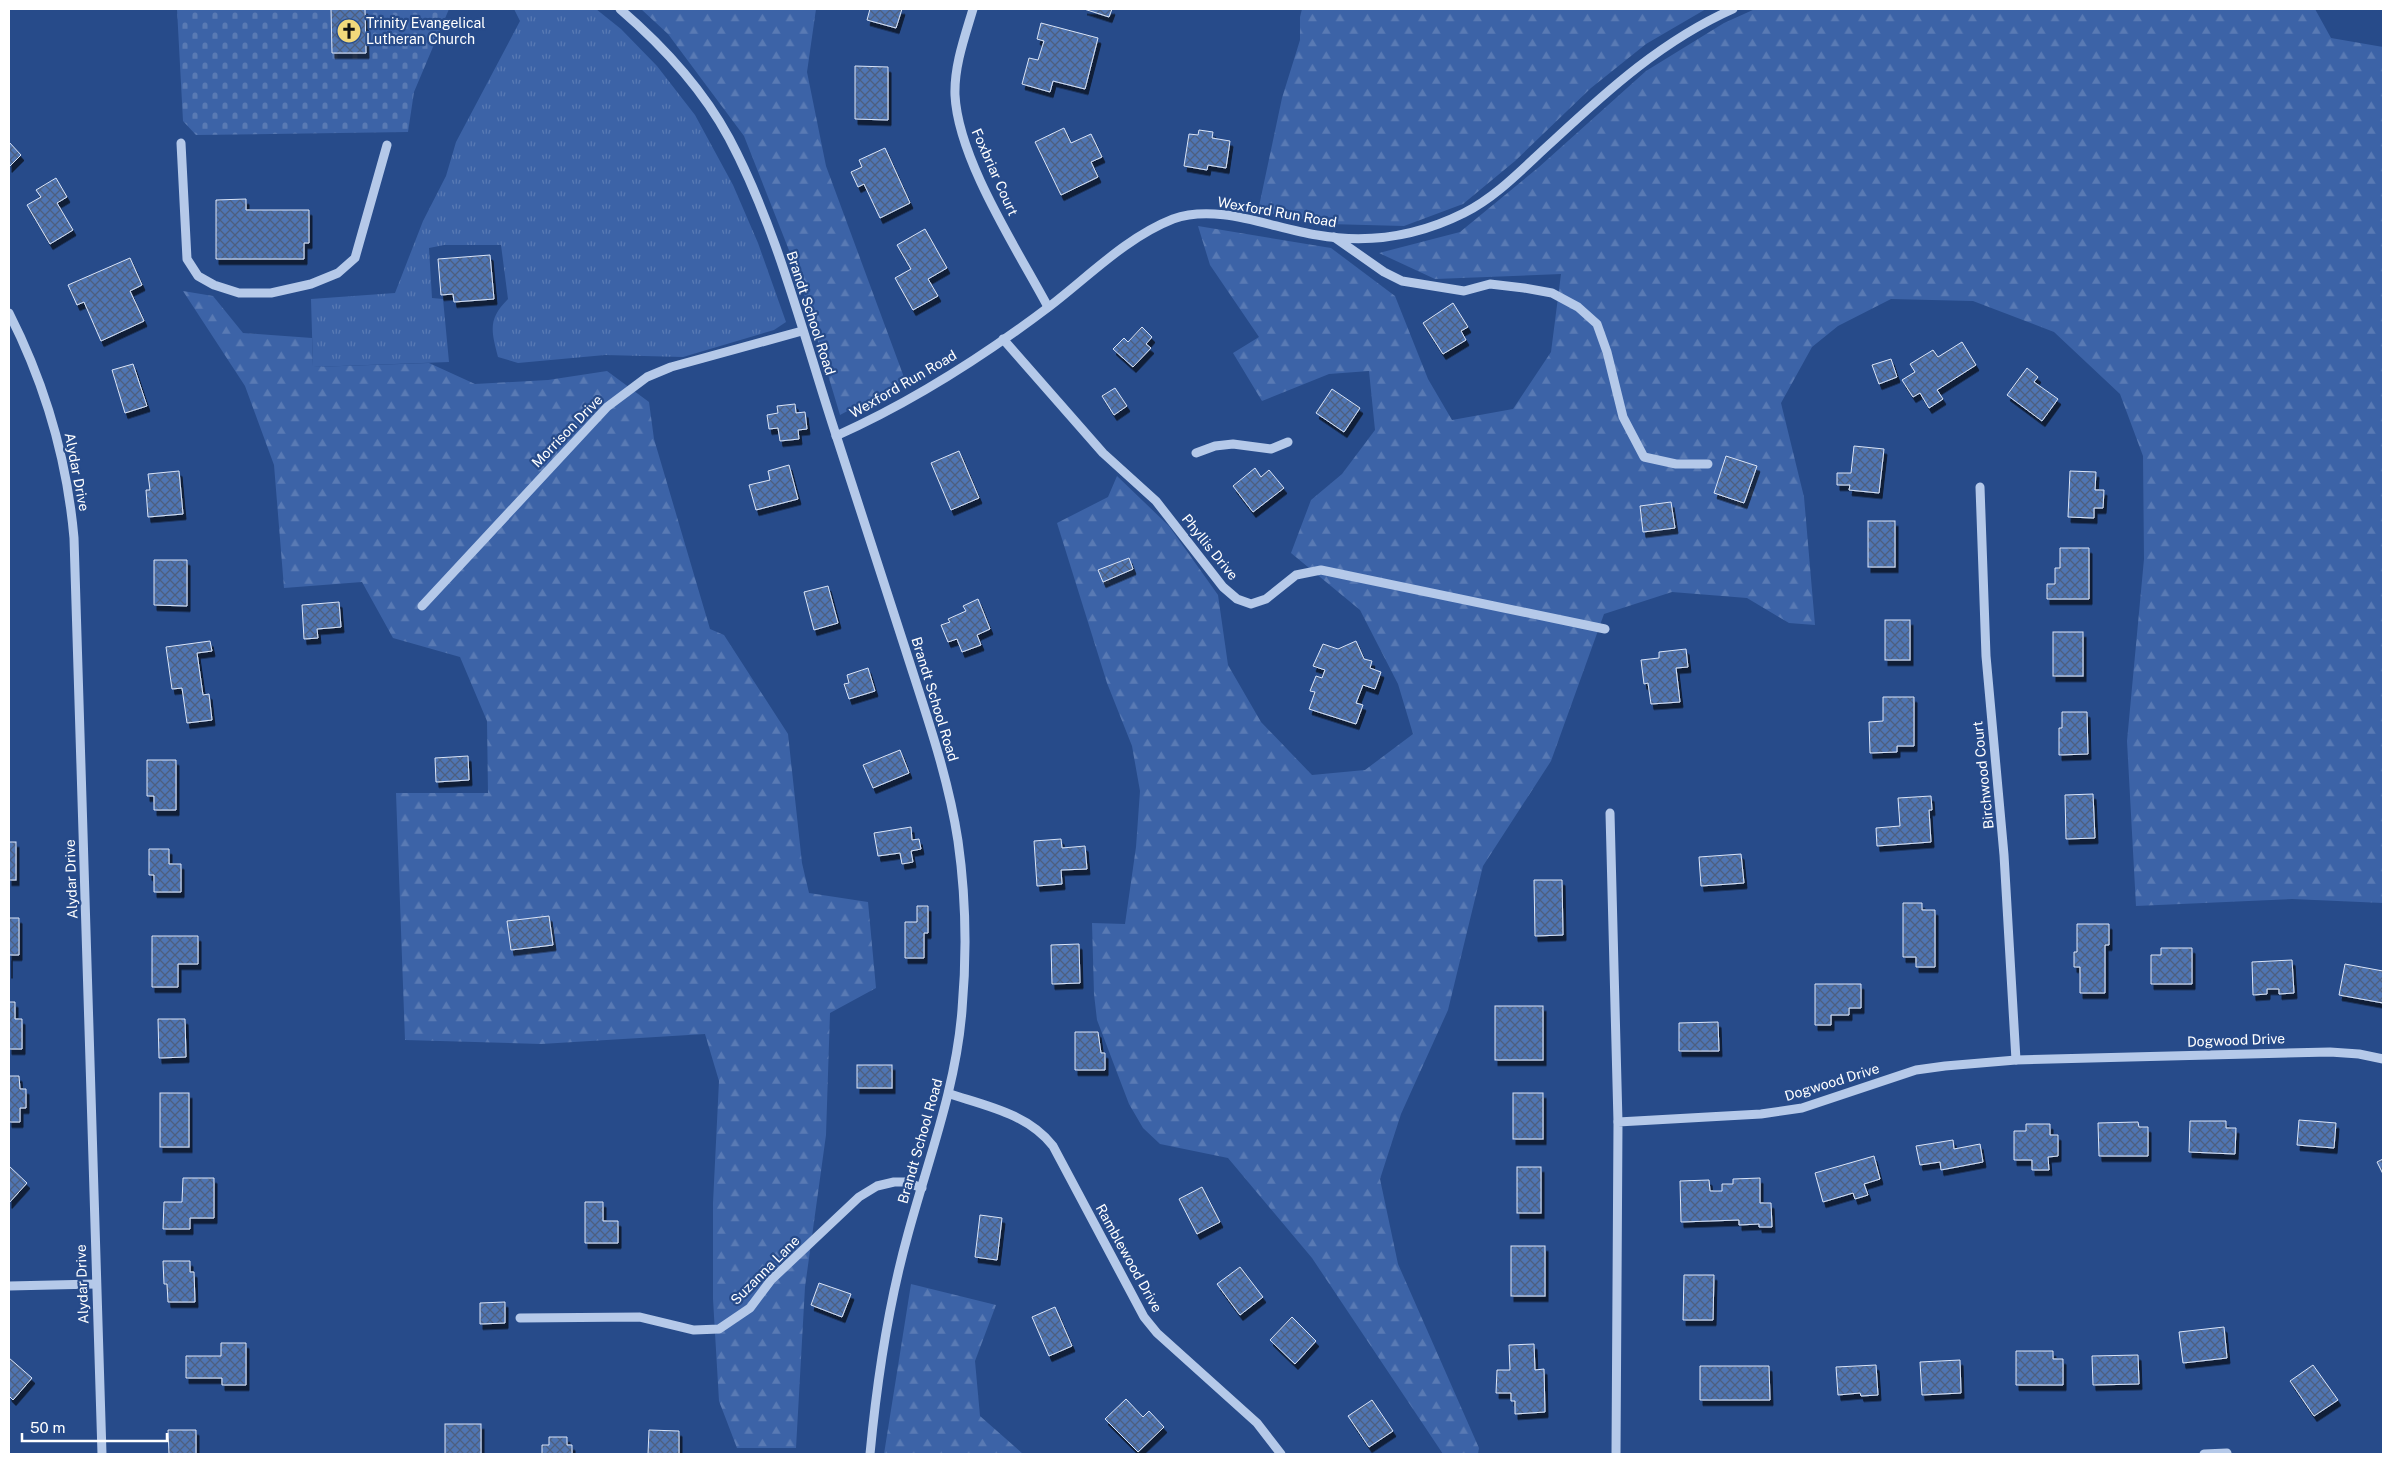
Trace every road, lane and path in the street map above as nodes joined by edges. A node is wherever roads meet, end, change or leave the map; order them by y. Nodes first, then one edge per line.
1 (620, 9) edge
2 (973, 9) edge
3 (1733, 9) edge
4 (181, 143) dead end
5 (387, 145) dead end
6 (1334, 237) junction
7 (1048, 307) junction
8 (9, 313) edge
9 (802, 331) junction
10 (1003, 339) junction
11 (836, 436) junction
12 (1288, 442) dead end
13 (1196, 453) dead end
14 (1708, 464) dead end
15 (1980, 487) dead end
16 (422, 606) dead end
17 (1605, 629) dead end
18 (1610, 813) dead end
19 (2383, 1058) edge
20 (2016, 1060) junction
21 (950, 1094) junction
22 (1618, 1122) junction
23 (922, 1188) junction
24 (96, 1284) junction
25 (9, 1286) edge
26 (520, 1318) dead end
27 (2227, 1453) edge
28 (102, 1454) edge
29 (870, 1454) edge
30 (1281, 1454) edge
31 (1616, 1454) edge
32 (2204, 1454) edge

1 - 9 street, Brandt School Road
2 - 7 street, Foxbriar Court
3 - 6 street, Wexford Run Road
4 - 5 street
6 - 7 street, Wexford Run Road
6 - 14 street
7 - 10 street, Wexford Run Road
8 - 24 street, Alydar Drive
9 - 11 street, Brandt School Road
9 - 16 street, Morrison Drive
10 - 11 street, Wexford Run Road
10 - 17 street, Phyllis Drive
11 - 21 street, Brandt School Road
12 - 13 street
15 - 20 street, Birchwood Court
18 - 22 street
19 - 20 street, Dogwood Drive
20 - 22 street, Dogwood Drive
21 - 23 street, Brandt School Road
21 - 30 street, Ramblewood Drive
22 - 31 street
23 - 26 street, Suzanna Lane
23 - 29 street, Brandt School Road
24 - 25 street
24 - 28 street, Alydar Drive
27 - 32 street

